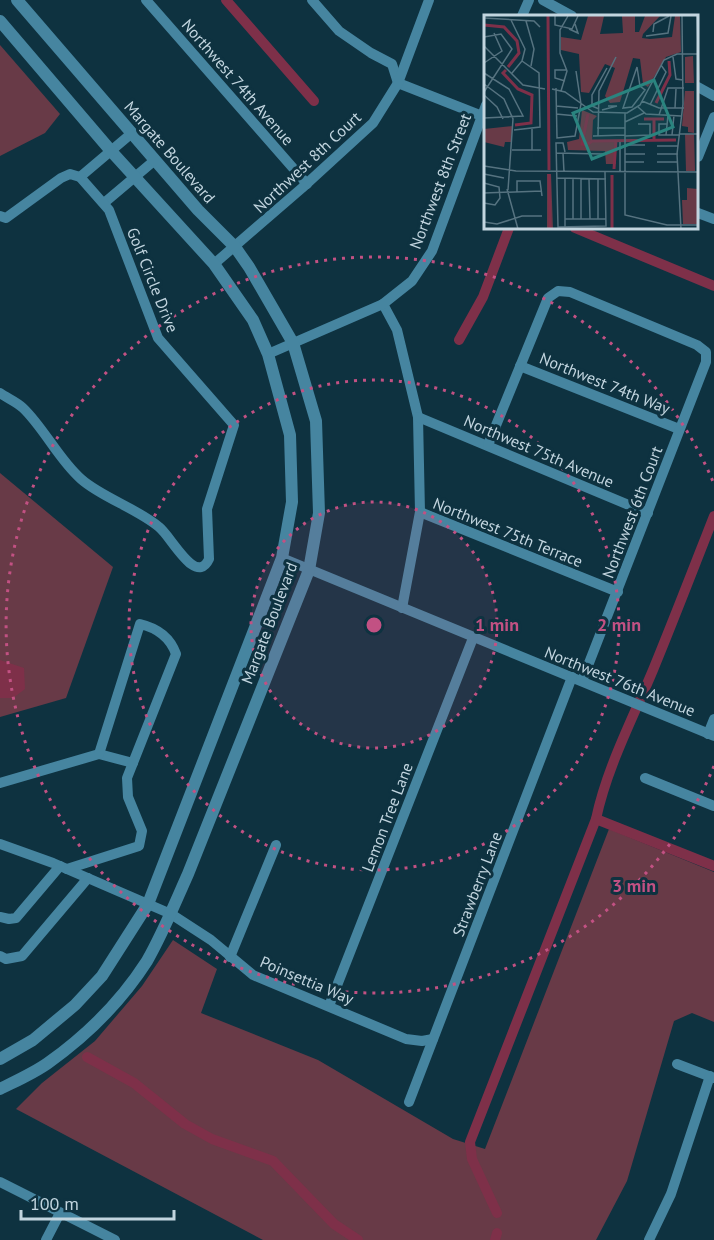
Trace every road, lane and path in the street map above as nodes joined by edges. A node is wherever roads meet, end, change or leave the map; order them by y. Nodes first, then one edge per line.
1 (17, 0) edge
2 (146, 0) edge
3 (312, 0) edge
4 (429, 0) edge
5 (529, 0) edge
6 (543, 0) edge
7 (522, 15) edge
8 (570, 15) edge
9 (0, 21) edge
10 (398, 83) junction
11 (699, 88) edge
12 (714, 96) edge
13 (484, 111) edge
14 (714, 117) edge
15 (132, 134) junction
16 (111, 151) junction
17 (699, 154) edge
18 (155, 160) junction
19 (80, 177) junction
20 (134, 177) junction
21 (307, 184) junction
22 (104, 203) junction
23 (699, 213) edge
24 (0, 216) edge
25 (714, 219) edge
26 (235, 247) junction
27 (214, 264) junction
28 (383, 304) junction
29 (293, 343) junction
30 (268, 354) junction
31 (520, 366) junction
32 (0, 393) edge
33 (418, 417) junction
34 (679, 429) junction
35 (488, 445) junction
36 (420, 512) junction
37 (648, 513) junction
38 (282, 558) junction
39 (309, 570) junction
40 (618, 592) junction
41 (402, 608) junction
42 (473, 638) junction
43 (577, 679) junction
44 (714, 719) edge
45 (711, 735) edge
46 (99, 754) junction
47 (133, 763) junction
48 (645, 778) dead end
49 (0, 783) edge
50 (714, 806) edge
51 (0, 844) edge
52 (276, 845) dead end
53 (63, 868) junction
54 (88, 878) junction
55 (148, 904) junction
56 (171, 914) junction
57 (0, 917) edge
58 (0, 956) edge
59 (230, 957) junction
60 (329, 1006) junction
61 (433, 1039) junction
62 (0, 1059) edge
63 (677, 1064) dead end
64 (712, 1077) edge
65 (0, 1089) edge
66 (410, 1102) dead end
67 (0, 1182) edge
68 (60, 1213) junction
69 (46, 1240) edge
70 (115, 1240) edge
71 (649, 1240) edge

1 - 15 street, Margate Boulevard
2 - 21 street, Northwest 74th Avenue
3 - 10 street
4 - 10 street, Northwest 8th Court
5 - 7 street
6 - 8 street
9 - 16 street, Margate Boulevard
10 - 13 street
10 - 21 street, Northwest 8th Court
11 - 12 street
13 - 28 street, Northwest 8th Street
14 - 17 street
15 - 16 street
15 - 18 street, Margate Boulevard
16 - 19 street
16 - 20 street, Margate Boulevard
18 - 20 street
18 - 26 street, Margate Boulevard
19 - 22 street, Golf Circle Drive
19 - 24 street
20 - 22 street
20 - 27 street, Margate Boulevard
21 - 26 street, Northwest 8th Court
22 - 32 street, Golf Circle Drive
23 - 25 street
26 - 27 street, Northwest 8th Court
26 - 29 street, Margate Boulevard
27 - 30 street, Margate Boulevard
28 - 29 street, Northwest 8th Street
28 - 33 street
29 - 30 street, Northwest 8th Street
29 - 39 street, Margate Boulevard
30 - 38 street, Margate Boulevard
31 - 34 street, Northwest 74th Way
31 - 34 street, Northwest 6th Court
31 - 35 street
33 - 35 street, Northwest 75th Avenue
33 - 36 street
34 - 37 street, Northwest 6th Court
35 - 37 street, Northwest 75th Avenue
36 - 40 street, Northwest 75th Terrace
36 - 41 street
37 - 40 street, Northwest 6th Court
38 - 39 street, Northwest 76th Avenue
38 - 55 street, Margate Boulevard
39 - 41 street, Northwest 76th Avenue
39 - 56 street, Margate Boulevard
40 - 43 street, Northwest 6th Court
41 - 42 street, Northwest 76th Avenue
42 - 43 street, Northwest 76th Avenue
42 - 60 street, Lemon Tree Lane
43 - 45 street, Northwest 76th Avenue
43 - 61 street, Strawberry Lane
44 - 45 street
46 - 47 street
46 - 47 street
46 - 49 street
47 - 53 street
48 - 50 street
51 - 53 street, Poinsettia Way
52 - 59 street
53 - 54 street, Poinsettia Way
53 - 57 street
54 - 55 street, Poinsettia Way
54 - 58 street
55 - 56 street, Poinsettia Way
55 - 62 street, Margate Boulevard
56 - 59 street, Poinsettia Way
56 - 65 street, Margate Boulevard
59 - 60 street, Poinsettia Way
60 - 61 street, Poinsettia Way
61 - 66 street, Strawberry Lane
63 - 64 street
64 - 71 street
67 - 68 street
68 - 69 street
68 - 70 street

